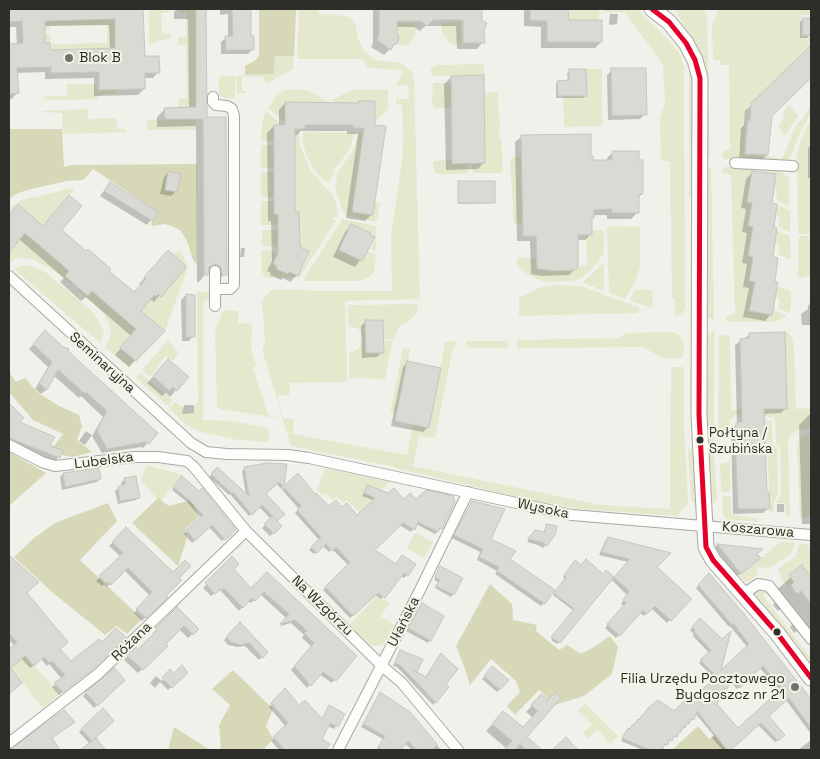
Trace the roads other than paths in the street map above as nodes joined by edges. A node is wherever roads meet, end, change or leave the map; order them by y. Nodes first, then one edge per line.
1 (661, 10) edge
2 (213, 97) dead end
3 (735, 164) dead end
4 (793, 166) dead end
5 (215, 271) dead end
6 (9, 276) edge
7 (215, 289) junction
8 (215, 306) dead end
9 (9, 445) edge
10 (197, 447) junction
11 (187, 461) junction
12 (468, 492) junction
13 (704, 526) junction
14 (246, 531) junction
15 (811, 535) edge
16 (742, 595) junction
17 (811, 639) edge
18 (382, 666) junction
19 (811, 678) edge
20 (9, 743) edge
21 (338, 750) edge
22 (458, 750) edge

1 - 13 street
2 - 7 street
3 - 4 street
5 - 7 street
6 - 10 street, Seminaryjna
7 - 8 street
9 - 11 street, Lubelska
10 - 11 street
10 - 12 street, Wysoka
11 - 14 street, Na Wzgórzu
12 - 13 street, Wysoka
12 - 18 street, Ułańska
13 - 15 street, Koszarowa
13 - 16 street
14 - 18 street, Na Wzgórzu
14 - 20 street, Różana
16 - 17 street
16 - 19 street
18 - 21 street, Ułańska
18 - 22 street, Na Wzgórzu

